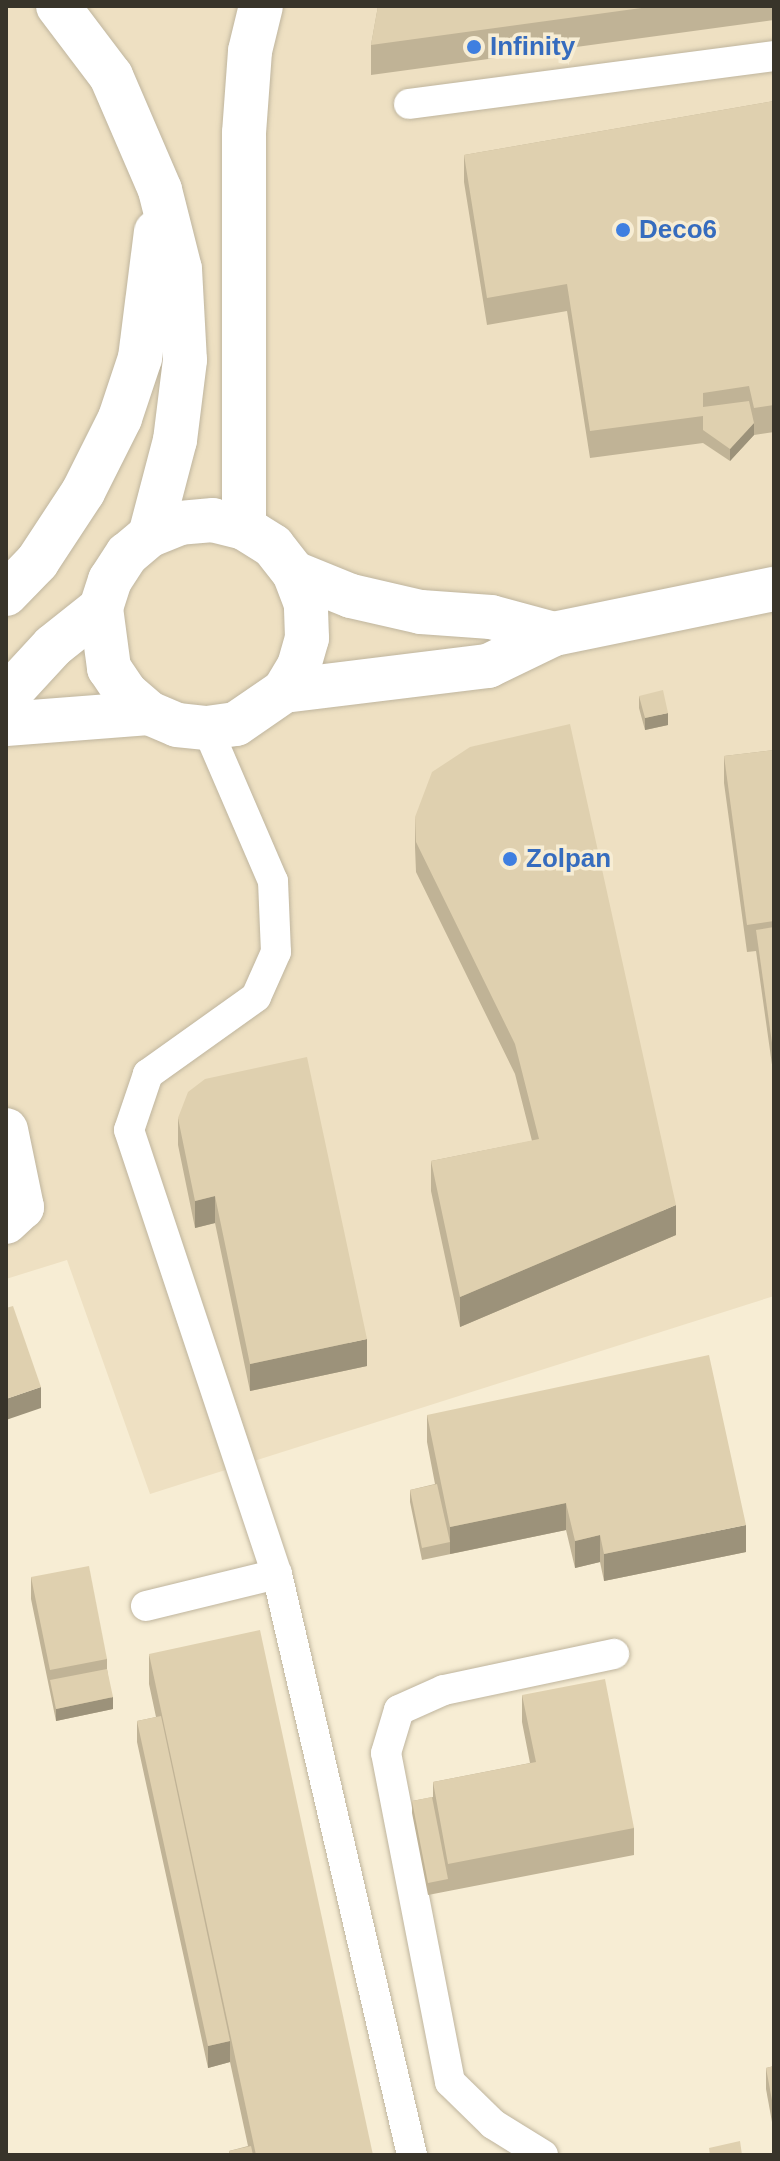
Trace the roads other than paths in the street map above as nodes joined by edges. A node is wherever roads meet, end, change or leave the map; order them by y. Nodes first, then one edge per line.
1 (58, 6) edge
2 (261, 6) edge
3 (774, 56) edge
4 (409, 104) dead end
5 (160, 190) junction
6 (244, 528) junction
7 (150, 535) junction
8 (294, 573) junction
9 (774, 589) edge
10 (6, 594) edge
11 (101, 608) junction
12 (554, 634) junction
13 (284, 691) junction
14 (6, 697) edge
15 (149, 713) junction
16 (6, 724) edge
17 (207, 728) junction
18 (6, 1130) edge
19 (6, 1222) edge
20 (277, 1574) junction
21 (146, 1606) dead end
22 (614, 1654) dead end
23 (412, 2155) edge
24 (543, 2155) edge

1 - 5 main road
2 - 6 main road
3 - 4 lane
5 - 7 main road
5 - 10 main road
6 - 7 main road
6 - 8 main road
7 - 11 main road
8 - 12 main road
8 - 13 main road
9 - 12 main road
11 - 14 main road
11 - 15 main road
12 - 13 main road
13 - 17 main road
15 - 16 main road
15 - 17 main road
17 - 20 lane
18 - 19 main road
20 - 21 lane
20 - 23 lane
22 - 24 lane

